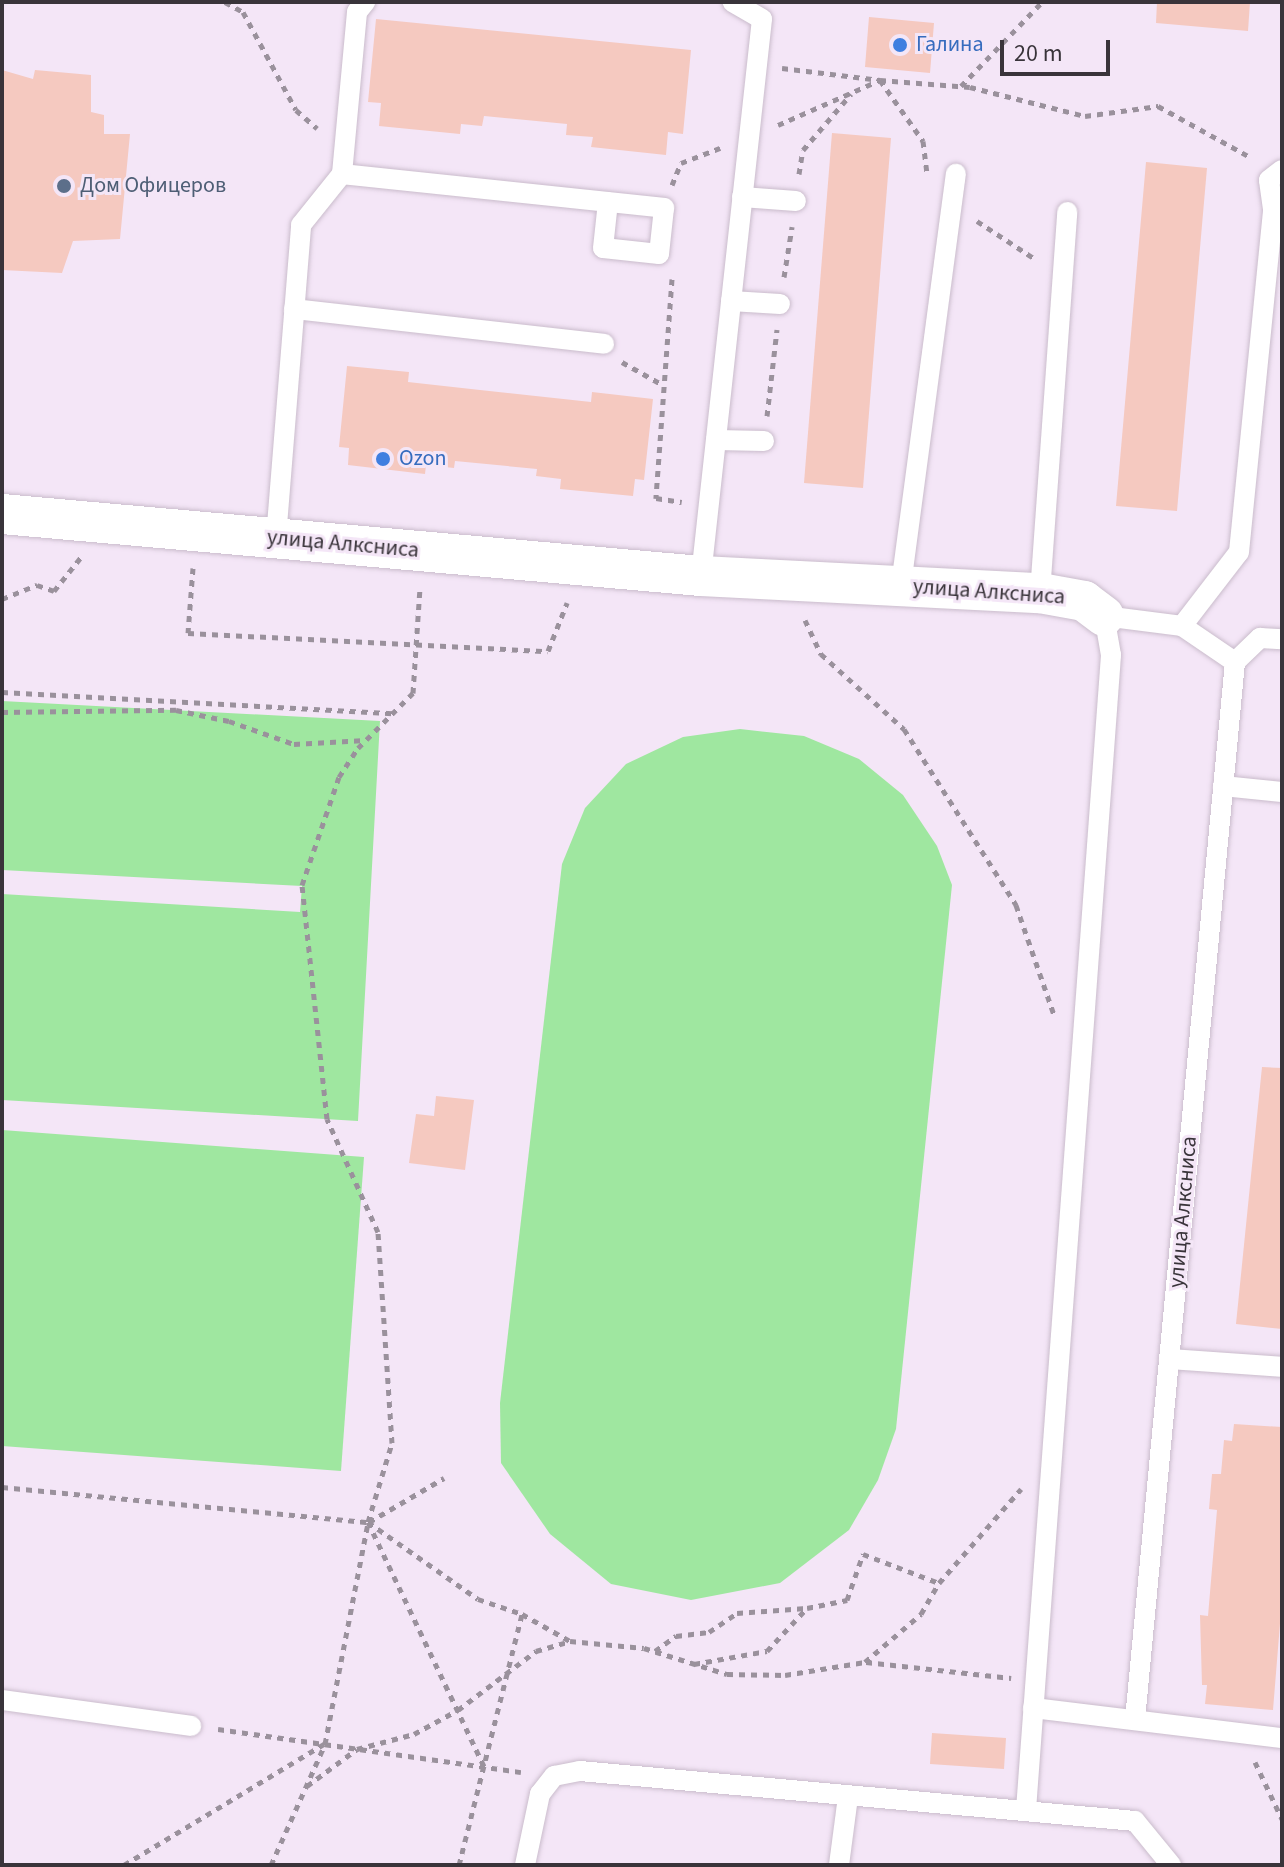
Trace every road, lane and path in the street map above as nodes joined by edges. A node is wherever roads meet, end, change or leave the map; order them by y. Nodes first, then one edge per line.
1 (225, 2) edge
2 (365, 2) edge
3 (733, 2) edge
4 (1042, 2) edge
5 (757, 66) junction
6 (880, 80) junction
7 (961, 86) junction
8 (853, 93) junction
9 (749, 138) junction
10 (344, 151) junction
11 (681, 163) junction
12 (342, 174) junction
13 (956, 174) dead end
14 (1276, 175) edge
15 (742, 197) junction
16 (671, 201) junction
17 (796, 201) junction
18 (608, 202) junction
19 (1067, 212) dead end
20 (672, 274) dead end
21 (731, 301) junction
22 (780, 304) junction
23 (294, 309) junction
24 (604, 344) dead end
25 (716, 440) junction
26 (764, 441) joint
27 (709, 507) junction
28 (2, 514) edge
29 (109, 523) junction
30 (196, 531) junction
31 (276, 538) junction
32 (423, 551) junction
33 (701, 576) junction
34 (786, 580) junction
35 (901, 585) junction
36 (1040, 593) junction
37 (2, 599) edge
38 (1104, 616) junction
39 (1182, 626) junction
40 (1282, 639) edge
41 (416, 644) junction
42 (548, 651) dead end
43 (1235, 662) junction
44 (2, 692) edge
45 (2, 712) edge
46 (393, 713) junction
47 (366, 740) junction
48 (1223, 786) junction
49 (1282, 792) edge
50 (1055, 1019) dead end
51 (1169, 1359) junction
52 (1282, 1367) edge
53 (1052, 1451) junction
54 (444, 1478) dead end
55 (2, 1487) edge
56 (368, 1522) junction
57 (939, 1583) junction
58 (807, 1608) junction
59 (522, 1614) junction
60 (570, 1641) junction
61 (654, 1651) junction
62 (865, 1662) junction
63 (693, 1664) junction
64 (507, 1674) junction
65 (1024, 1679) dead end
66 (2, 1700) edge
67 (1033, 1708) junction
68 (458, 1710) junction
69 (1135, 1719) junction
70 (191, 1726) joint
71 (1240, 1732) junction
72 (1282, 1738) edge
73 (325, 1744) junction
74 (357, 1749) junction
75 (485, 1767) junction
76 (554, 1776) junction
77 (306, 1787) junction
78 (848, 1797) junction
79 (1026, 1810) junction
80 (1282, 1819) edge
81 (124, 1865) edge
82 (271, 1865) edge
83 (459, 1865) edge
84 (525, 1865) edge
85 (839, 1865) edge
86 (1171, 1865) edge

1 - 10 path
2 - 10 lane
3 - 5 lane
4 - 7 path
5 - 6 path
5 - 9 lane
6 - 7 path
6 - 8 path
7 - 14 path
8 - 9 path
8 - 17 path
9 - 11 path
9 - 15 lane
10 - 12 lane
11 - 16 path
11 - 16 path
12 - 18 lane
12 - 23 lane
13 - 35 lane
14 - 39 lane
15 - 17 lane
15 - 21 lane
16 - 18 lane
16 - 18 lane
17 - 22 path
19 - 36 lane
20 - 27 path
21 - 22 lane
21 - 25 lane
22 - 26 path
23 - 24 lane
23 - 31 lane
25 - 26 lane
25 - 27 lane
27 - 33 lane
28 - 29 street, улица Алксниса
29 - 30 street, улица Алксниса
29 - 37 path
30 - 31 street, улица Алксниса
30 - 41 path
31 - 32 street, улица Алксниса
32 - 33 street, улица Алксниса
32 - 41 path
33 - 34 street, улица Алксниса
34 - 35 street, улица Алксниса
34 - 50 path
35 - 36 street, улица Алксниса
36 - 38 street, улица Алксниса
38 - 39 lane, улица Алксниса
38 - 53 lane
39 - 43 lane, улица Алксниса
40 - 43 lane
41 - 42 path
41 - 46 path
43 - 48 lane, улица Алксниса
44 - 46 path
45 - 47 path
46 - 47 path
47 - 56 path
48 - 49 lane
48 - 51 lane, улица Алксниса
51 - 52 lane
51 - 69 lane, улица Алксниса
53 - 57 path
53 - 67 lane
54 - 56 path
55 - 56 path
56 - 59 path
56 - 68 path
56 - 73 path
57 - 58 path
57 - 62 path
58 - 61 path
58 - 63 path
59 - 60 path
59 - 64 path
60 - 61 path
60 - 64 path
61 - 63 path
62 - 63 path
62 - 65 path
64 - 68 path
64 - 75 path
66 - 70 lane
67 - 69 lane
67 - 79 lane
68 - 74 path
68 - 75 path
69 - 71 lane
70 - 73 path
71 - 72 lane
71 - 80 path
73 - 74 path
73 - 77 path
73 - 81 path
74 - 75 path
74 - 77 path
75 - 76 path
75 - 83 path
76 - 78 lane
76 - 84 lane
77 - 82 path
78 - 79 lane
78 - 85 lane
79 - 86 lane

